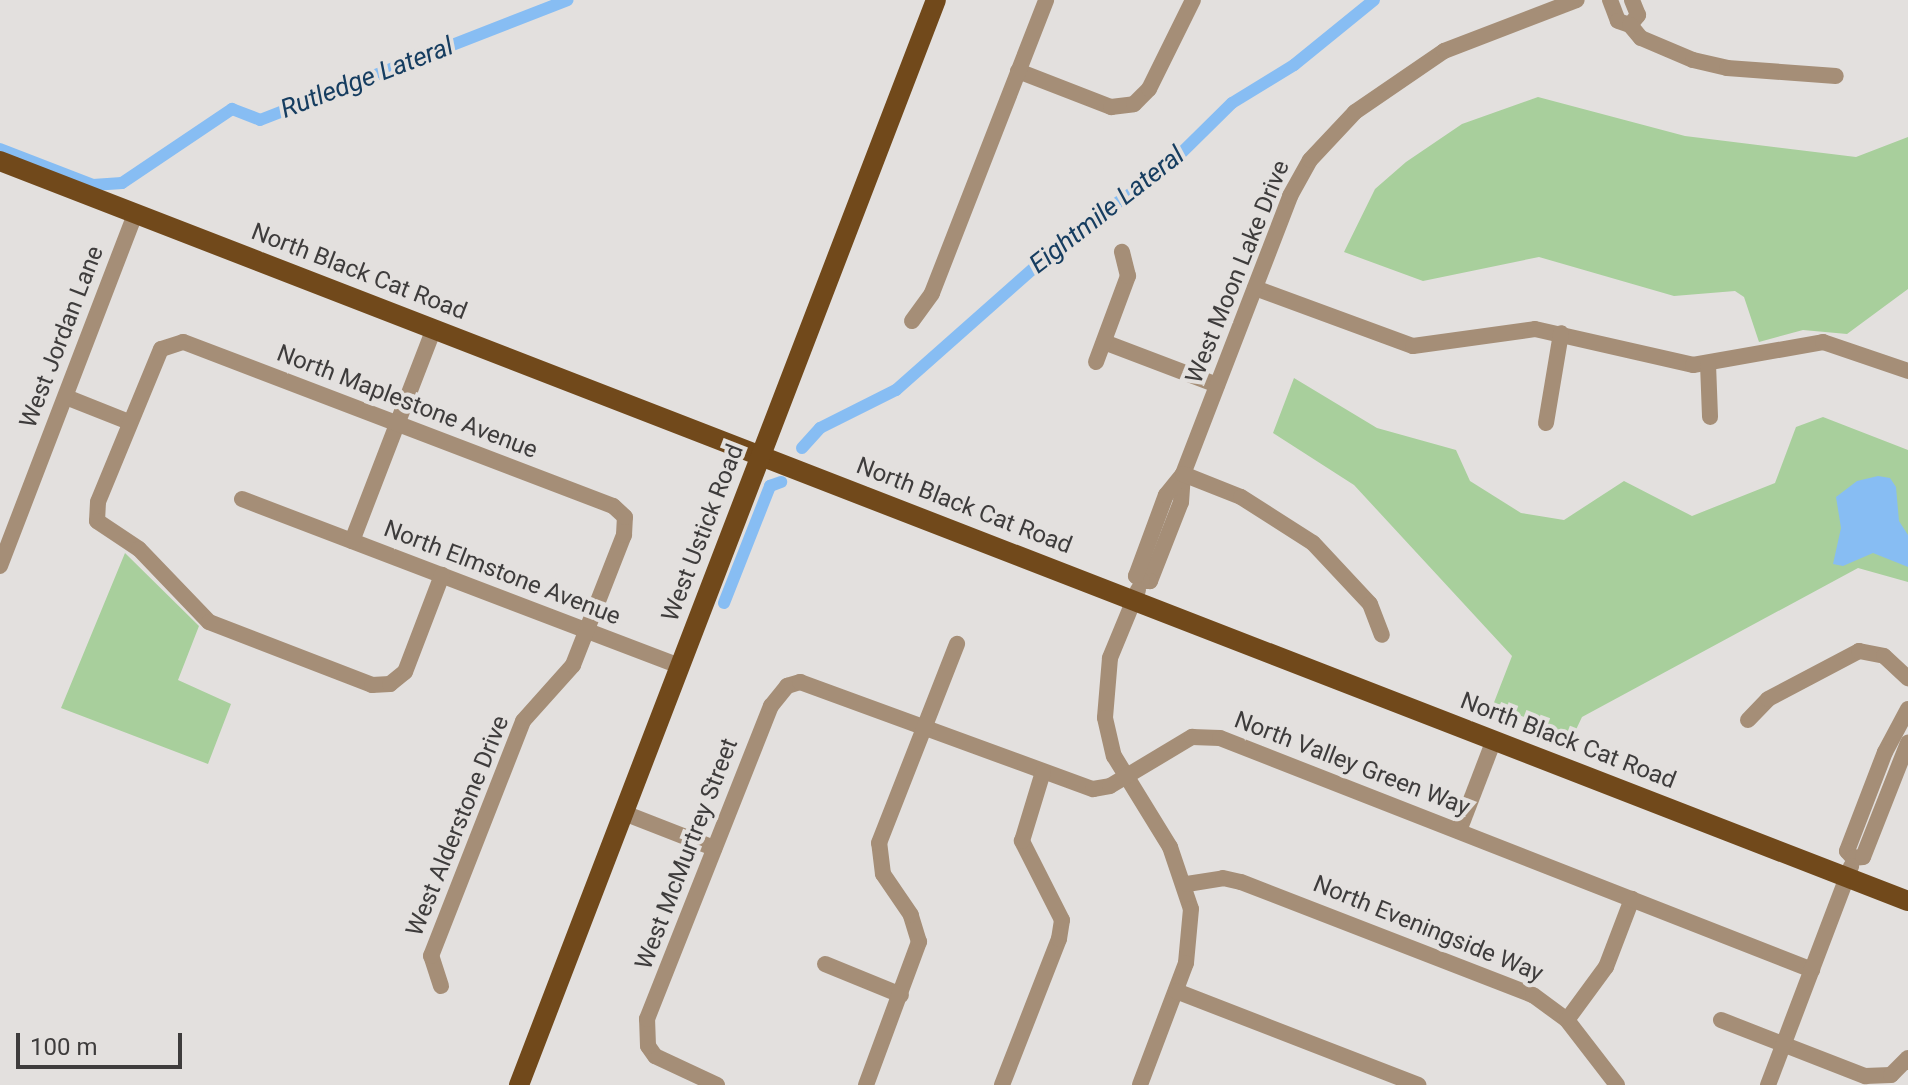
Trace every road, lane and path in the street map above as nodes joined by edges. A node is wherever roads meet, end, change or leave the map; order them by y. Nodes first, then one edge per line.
1 (936, 0) edge
2 (1046, 0) edge
3 (1193, 0) edge
4 (1577, 0) edge
5 (1610, 0) edge
6 (1632, 0) edge
7 (1630, 25) junction
8 (1018, 71) junction
9 (1836, 76) dead end
10 (0, 161) edge
11 (135, 214) junction
12 (1122, 252) dead end
13 (1255, 288) junction
14 (912, 321) dead end
15 (434, 329) junction
16 (1561, 333) junction
17 (1104, 342) junction
18 (1096, 362) dead end
19 (1708, 364) junction
20 (1908, 371) edge
21 (1217, 385) junction
22 (71, 399) dead end
23 (1710, 417) dead end
24 (129, 422) junction
25 (1546, 423) dead end
26 (397, 424) junction
27 (761, 454) junction
28 (1183, 474) junction
29 (242, 499) dead end
30 (625, 517) joint
31 (352, 541) junction
32 (0, 566) edge
33 (442, 575) junction
34 (1138, 590) junction
35 (587, 631) junction
36 (1382, 635) dead end
37 (957, 644) dead end
38 (680, 666) junction
39 (1908, 678) edge
40 (787, 686) joint
41 (1908, 709) edge
42 (1748, 720) dead end
43 (925, 727) junction
44 (1494, 740) junction
45 (1908, 743) edge
46 (1885, 752) junction
47 (1904, 763) edge
48 (1043, 772) junction
49 (1125, 778) junction
50 (624, 813) junction
51 (1459, 831) junction
52 (714, 848) junction
53 (1850, 868) junction
54 (1187, 884) junction
55 (1632, 899) junction
56 (1908, 901) edge
57 (825, 964) dead end
58 (1812, 970) junction
59 (441, 986) dead end
60 (1176, 991) junction
61 (901, 995) junction
62 (1567, 1020) junction
63 (1721, 1020) dead end
64 (1783, 1044) junction
65 (1908, 1058) edge
66 (519, 1085) edge
67 (717, 1085) edge
68 (866, 1085) edge
69 (1002, 1085) edge
70 (1140, 1085) edge
71 (1418, 1085) edge
72 (1617, 1085) edge
73 (1768, 1085) edge

1 - 27 main road, West Ustick Road
2 - 8 street
3 - 8 street
4 - 13 street, West Moon Lake Drive
5 - 7 street
6 - 7 street
7 - 9 street
8 - 14 street
10 - 11 main road, North Black Cat Road
11 - 15 main road, North Black Cat Road
11 - 32 street, West Jordan Lane
12 - 17 street
13 - 16 street
13 - 21 street, West Moon Lake Drive
15 - 26 street
15 - 27 main road, North Black Cat Road
16 - 19 street
16 - 25 street
17 - 18 street
17 - 21 street
19 - 20 street
19 - 23 street
21 - 28 street, West Moon Lake Drive
22 - 24 street
24 - 26 street, North Maplestone Avenue
24 - 33 street
26 - 30 street, North Maplestone Avenue
26 - 31 street
27 - 34 main road, North Black Cat Road
27 - 38 main road, West Ustick Road
28 - 34 street, West Moon Lake Drive
28 - 36 street
29 - 31 street, North Elmstone Avenue
30 - 35 street, West Alderstone Drive
31 - 33 street, North Elmstone Avenue
33 - 35 street, North Elmstone Avenue
34 - 44 main road, North Black Cat Road
34 - 49 street
35 - 38 street, North Elmstone Avenue
35 - 59 street, West Alderstone Drive
37 - 43 street
38 - 50 main road, West Ustick Road
39 - 42 street
40 - 43 street, North Valley Green Way
40 - 52 street, West McMurtrey Street
41 - 46 street
43 - 48 street, North Valley Green Way
43 - 61 street
44 - 51 street
44 - 53 main road, North Black Cat Road
45 - 47 street
46 - 47 street
46 - 53 street
47 - 53 street
48 - 49 street, North Valley Green Way
48 - 69 street
49 - 51 street, North Valley Green Way
49 - 54 street
50 - 52 street
50 - 66 main road, West Ustick Road
51 - 55 street, North Valley Green Way
52 - 67 street, West McMurtrey Street
53 - 56 main road, North Black Cat Road
53 - 58 street
54 - 60 street
54 - 62 street, North Eveningside Way
55 - 58 street, North Valley Green Way
55 - 62 street
57 - 61 street
58 - 64 street
60 - 70 street
60 - 71 street
61 - 68 street
62 - 72 street, North Eveningside Way
63 - 64 street
64 - 65 street
64 - 73 street

